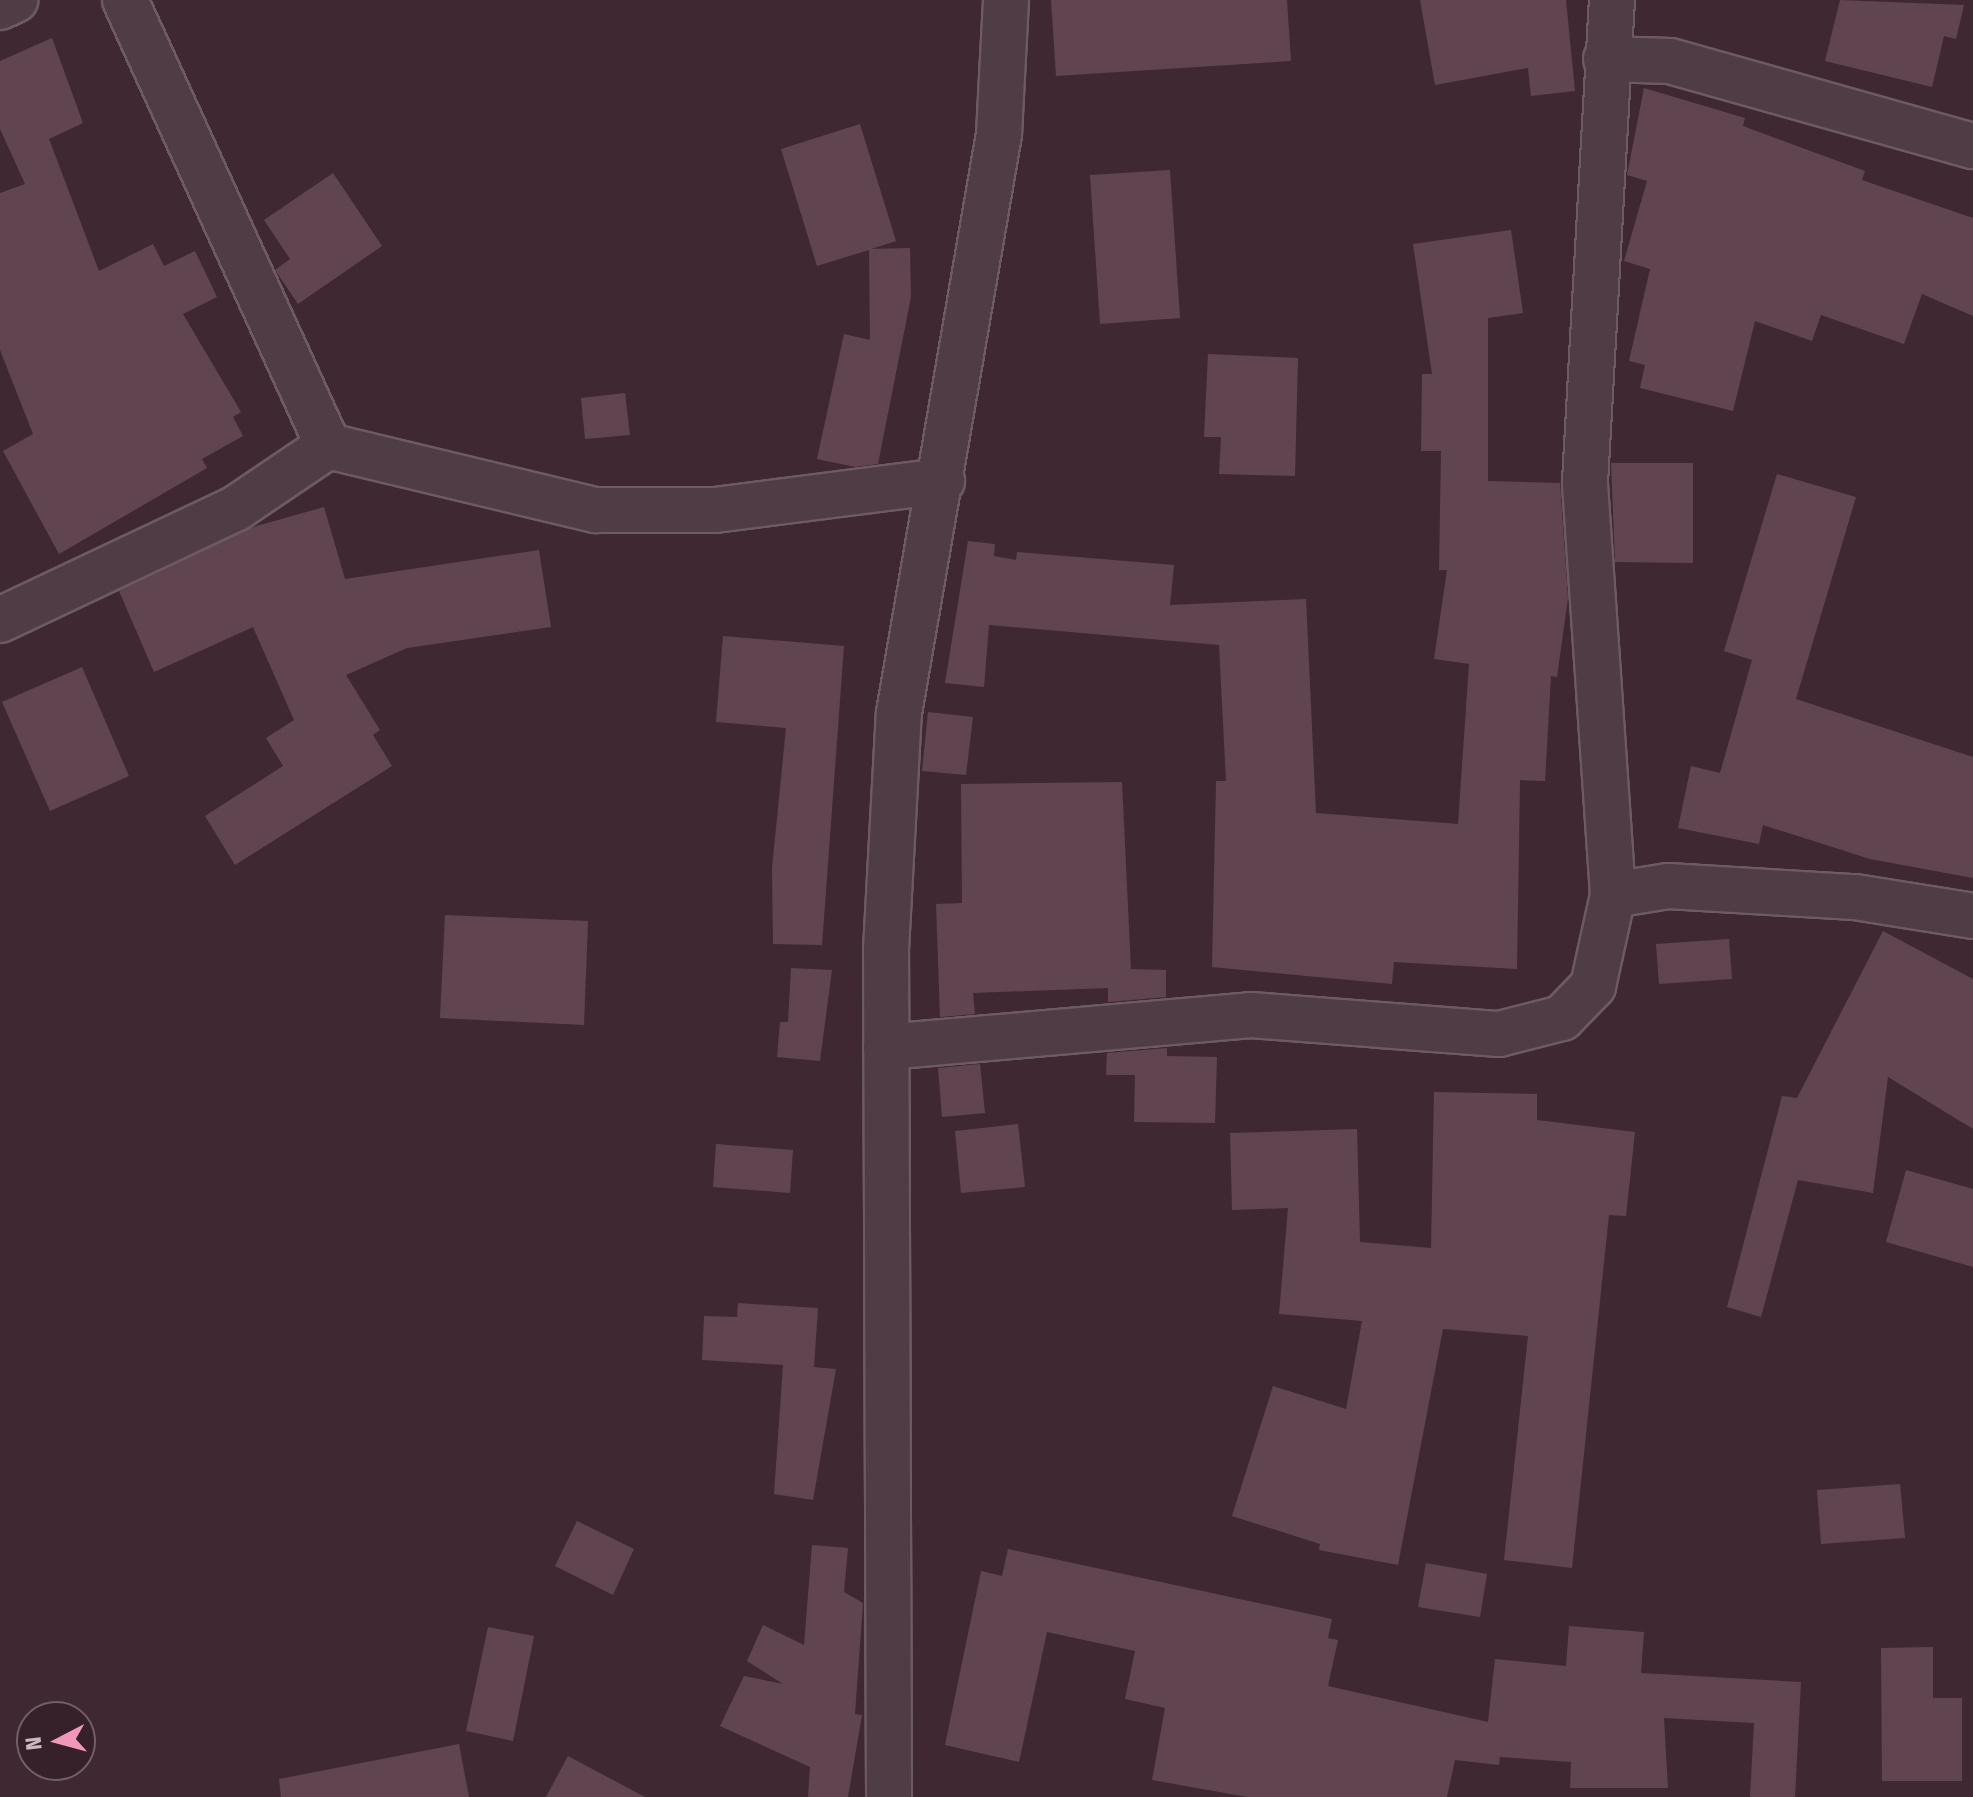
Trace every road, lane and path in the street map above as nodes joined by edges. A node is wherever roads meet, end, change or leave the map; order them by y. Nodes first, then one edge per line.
1 (15, 0) edge
2 (125, 0) edge
3 (1006, 0) edge
4 (1612, 0) edge
5 (0, 7) edge
6 (1606, 59) junction
7 (1973, 146) edge
8 (328, 446) junction
9 (942, 481) junction
10 (0, 620) edge
11 (1613, 895) junction
12 (1973, 916) edge
13 (886, 1047) junction
14 (889, 1797) edge

1 - 5 street
2 - 8 street
3 - 9 street
4 - 6 street
6 - 7 street
6 - 11 street
8 - 9 street
8 - 10 street
9 - 13 street
11 - 12 street
11 - 13 street
13 - 14 street

